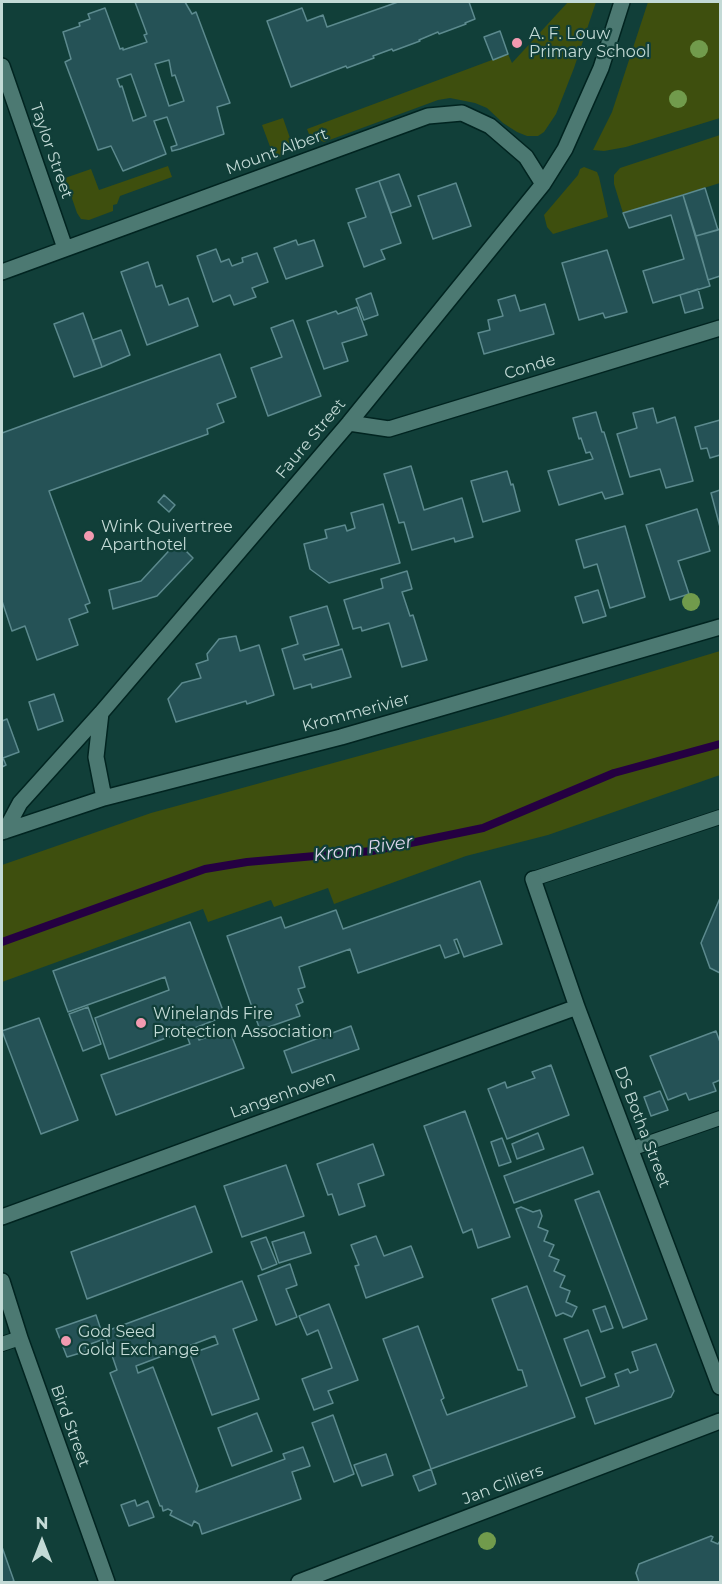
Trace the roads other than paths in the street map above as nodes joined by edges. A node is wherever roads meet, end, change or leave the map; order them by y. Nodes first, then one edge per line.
1 (622, 2) edge
2 (2, 66) edge
3 (543, 184) junction
4 (65, 248) junction
5 (2, 272) edge
6 (720, 327) edge
7 (349, 423) junction
8 (720, 627) edge
9 (101, 713) junction
10 (104, 798) junction
11 (720, 817) edge
12 (3, 831) edge
13 (534, 879) joint
14 (577, 1006) junction
15 (720, 1118) edge
16 (631, 1149) junction
17 (2, 1217) edge
18 (2, 1281) edge
19 (20, 1338) junction
20 (2, 1344) edge
21 (720, 1387) edge
22 (720, 1421) edge
23 (107, 1582) edge
24 (299, 1582) edge

1 - 3 street, Faure Street
2 - 4 street, Taylor Street
3 - 4 street, Mount Albert
3 - 7 street, Faure Street
4 - 5 street, Mount Albert
6 - 7 street, Conde
7 - 9 street, Faure Street
8 - 10 street, Krommerivier
9 - 10 street
9 - 12 street, Faure Street
10 - 12 street, Krommerivier
11 - 13 lane
13 - 14 street, DS Botha Street
14 - 16 street, DS Botha Street
14 - 17 street, Langenhoven
15 - 16 lane
16 - 21 street, DS Botha Street
18 - 19 street, Bird Street
19 - 20 lane
19 - 23 street, Bird Street
22 - 24 street, Jan Cilliers

